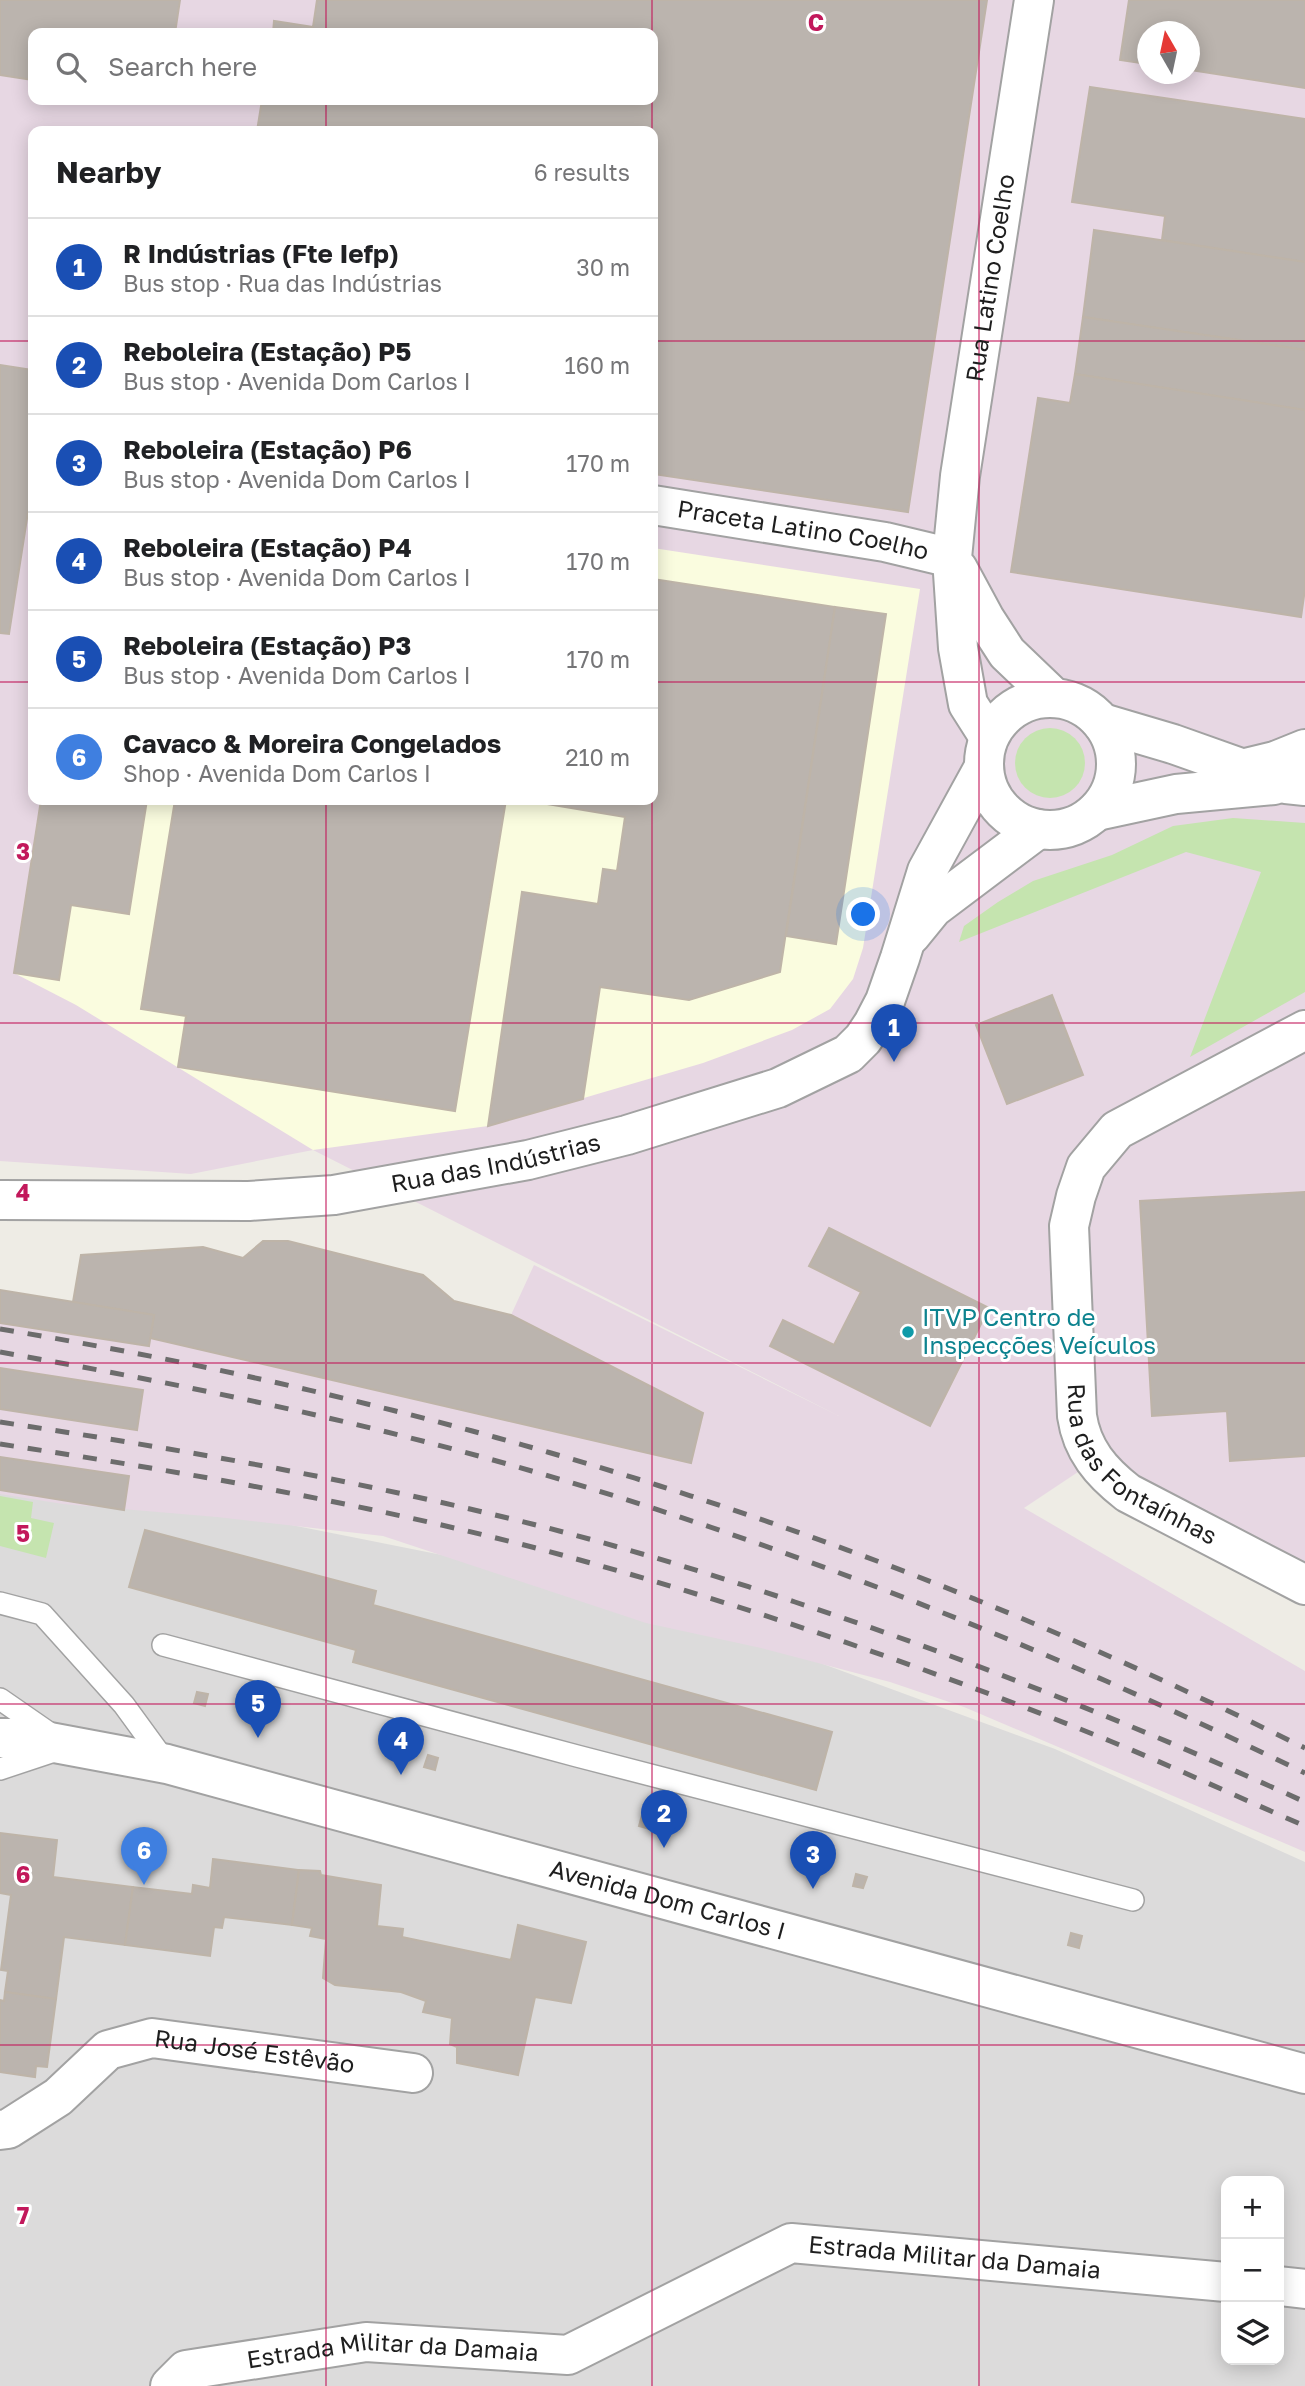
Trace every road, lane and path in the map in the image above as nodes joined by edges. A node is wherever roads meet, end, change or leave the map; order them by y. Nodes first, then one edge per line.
1 (1034, 0) edge
2 (658, 506) edge
3 (952, 558) junction
4 (1054, 698) junction
5 (1102, 723) junction
6 (1305, 749) edge
7 (986, 752) junction
8 (1241, 769) junction
9 (1296, 785) edge
10 (1097, 811) junction
11 (1038, 829) junction
12 (905, 942) junction
13 (1305, 1030) edge
14 (0, 1200) edge
15 (1305, 1585) edge
16 (0, 1603) edge
17 (163, 1645) dead end
18 (0, 1699) edge
19 (9, 1733) edge
20 (68, 1746) junction
21 (167, 1764) junction
22 (0, 1769) edge
23 (1133, 1900) dead end
24 (413, 2073) dead end
25 (1305, 2074) edge
26 (0, 2130) edge
27 (1221, 2282) edge
28 (1284, 2287) edge
29 (1305, 2289) edge
30 (170, 2386) edge

1 - 3 street, Rua Latino Coelho
2 - 3 street, Praceta Latino Coelho
3 - 4 street
3 - 7 street, Rua Latino Coelho
4 - 5 street
4 - 7 street
5 - 8 street
5 - 10 street
6 - 8 street
7 - 11 street
7 - 12 street, Rua das Indústrias
8 - 9 street
9 - 10 street
10 - 11 street
11 - 12 street, Rua das Indústrias
12 - 14 street, Rua das Indústrias
13 - 15 street, Rua das Fontaínhas
16 - 21 lane
17 - 23 lane
18 - 20 lane
19 - 20 street, Avenida Dom Carlos I
20 - 21 street, Avenida Dom Carlos I
20 - 22 lane
21 - 25 street, Avenida Dom Carlos I
24 - 26 street, Rua José Estêvão
27 - 30 street, Estrada Militar da Damaia
28 - 29 street

